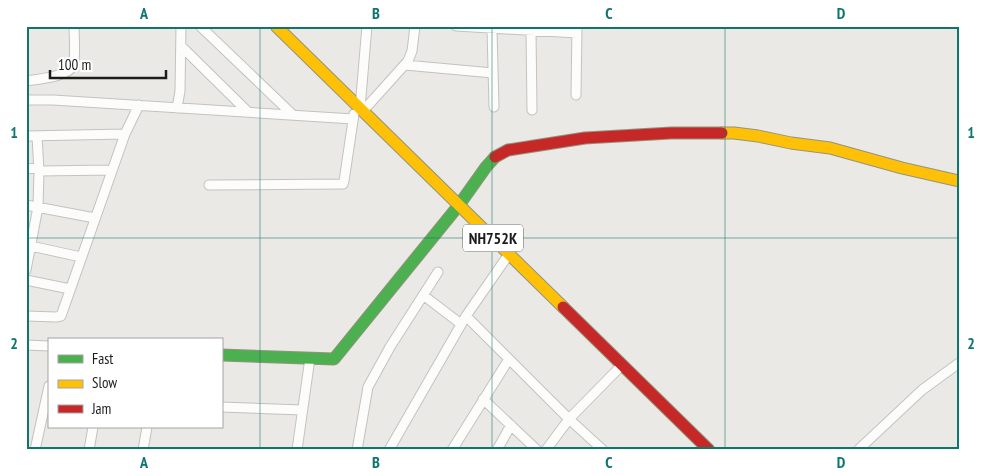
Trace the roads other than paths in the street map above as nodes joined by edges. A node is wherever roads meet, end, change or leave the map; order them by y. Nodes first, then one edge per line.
1 (74, 26) edge
2 (181, 26) edge
3 (200, 26) edge
4 (276, 26) edge
5 (367, 26) edge
6 (415, 26) edge
7 (456, 26) edge
8 (492, 29) junction
9 (577, 30) edge
10 (531, 31) junction
11 (181, 46) junction
12 (405, 65) junction
13 (493, 73) junction
14 (26, 81) edge
15 (576, 95) dead end
16 (26, 100) edge
17 (139, 105) junction
18 (494, 107) dead end
19 (177, 108) junction
20 (359, 108) junction
21 (532, 110) dead end
22 (248, 112) junction
23 (293, 116) junction
24 (353, 119) junction
25 (125, 134) junction
26 (26, 136) edge
27 (37, 136) junction
28 (26, 169) edge
29 (39, 170) junction
30 (112, 170) junction
31 (959, 181) edge
32 (209, 185) dead end
33 (26, 205) edge
34 (459, 205) junction
35 (38, 207) junction
36 (95, 218) junction
37 (28, 246) edge
38 (509, 254) junction
39 (81, 257) junction
40 (26, 270) edge
41 (438, 272) dead end
42 (26, 280) edge
43 (70, 289) junction
44 (423, 295) junction
45 (26, 316) edge
46 (463, 320) junction
47 (26, 345) edge
48 (48, 346) edge
49 (222, 355) edge
50 (310, 358) junction
51 (509, 359) junction
52 (959, 363) edge
53 (622, 365) junction
54 (48, 391) edge
55 (483, 399) junction
56 (222, 407) edge
57 (302, 410) junction
58 (569, 419) junction
59 (511, 425) junction
60 (93, 428) edge
61 (147, 428) edge
62 (392, 449) edge
63 (861, 449) edge
64 (36, 450) edge
65 (89, 450) edge
66 (143, 450) edge
67 (298, 450) edge
68 (357, 450) edge
69 (452, 450) edge
70 (497, 450) edge
71 (537, 450) edge
72 (546, 450) edge
73 (603, 450) edge
74 (709, 450) edge

1 - 14 street
2 - 11 street
3 - 23 street
4 - 20 main road, NH752K
5 - 20 street
6 - 12 street
7 - 8 street
8 - 10 street
8 - 13 street
9 - 10 street
9 - 15 street
10 - 21 street
11 - 19 street
11 - 22 street
12 - 13 street
12 - 20 street
13 - 18 street
16 - 17 street
17 - 19 street
17 - 25 street
19 - 22 street
20 - 24 street
20 - 34 main road, NH752K
22 - 23 street
23 - 24 street
24 - 32 street
25 - 27 street
25 - 30 street
26 - 27 street
27 - 29 street
28 - 29 street
29 - 30 street
29 - 35 street
30 - 36 street
31 - 34 main road
33 - 35 street
34 - 38 main road, NH752K
34 - 50 main road
35 - 36 street
35 - 37 street
36 - 39 street
37 - 39 street
37 - 40 street
38 - 46 street
38 - 53 main road, NH752K
39 - 43 street
41 - 44 street
42 - 43 street
43 - 45 street
44 - 46 street
44 - 68 street
46 - 51 street
46 - 62 street
47 - 48 street
49 - 50 main road
50 - 57 street
51 - 55 street
51 - 58 street
52 - 63 street
53 - 58 street
53 - 74 main road, NH752K
54 - 64 street
55 - 59 street
55 - 69 street
56 - 57 street
57 - 67 street
58 - 72 street
58 - 73 street
59 - 70 street
59 - 71 street
60 - 65 street
61 - 66 street

